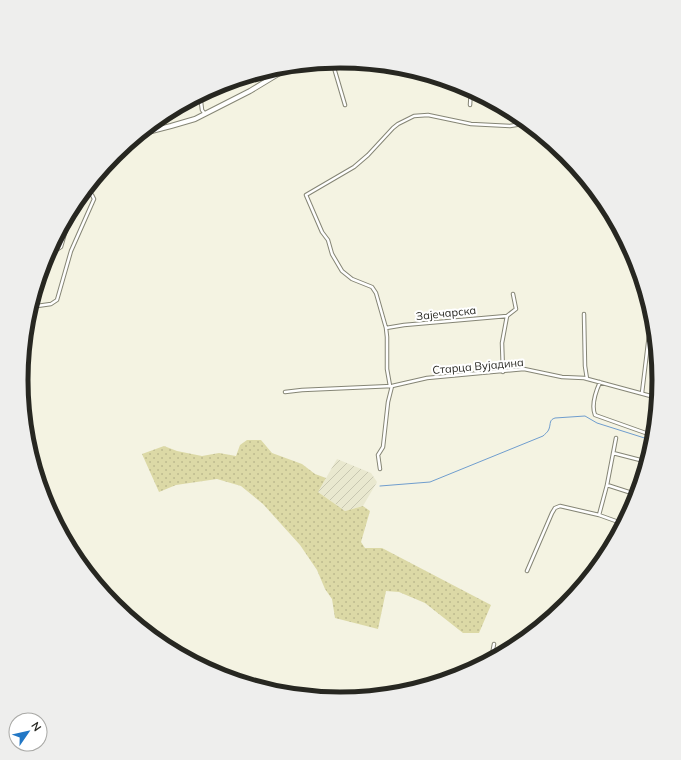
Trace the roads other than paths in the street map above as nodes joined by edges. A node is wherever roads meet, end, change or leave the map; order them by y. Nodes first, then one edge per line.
1 (334, 68) edge
2 (277, 75) edge
3 (471, 96) edge
4 (201, 101) edge
5 (346, 105) dead end
6 (470, 105) dead end
7 (205, 114) junction
8 (520, 124) edge
9 (151, 131) edge
10 (90, 194) edge
11 (65, 232) edge
12 (57, 249) edge
13 (513, 294) dead end
14 (37, 307) edge
15 (584, 314) dead end
16 (507, 316) junction
17 (386, 328) junction
18 (649, 334) edge
19 (503, 372) junction
20 (586, 379) junction
21 (600, 382) junction
22 (391, 386) junction
23 (284, 392) dead end
24 (642, 393) junction
25 (652, 396) edge
26 (648, 434) edge
27 (616, 438) dead end
28 (613, 453) junction
29 (642, 460) edge
30 (380, 469) dead end
31 (607, 485) junction
32 (631, 493) edge
33 (599, 515) junction
34 (619, 522) edge
35 (527, 571) dead end
36 (494, 644) dead end
37 (492, 653) edge

1 - 5 street
2 - 7 main road
3 - 6 street
4 - 7 street
7 - 9 main road
8 - 17 street
10 - 14 street
11 - 12 street
13 - 16 street
15 - 20 street
16 - 17 street, Зајечарска
16 - 19 street
17 - 22 street
18 - 24 street
19 - 20 street, Старца Вујадина
19 - 22 street, Старца Вујадина
20 - 21 street, Старца Вујадина
21 - 24 street, Старца Вујадина
21 - 26 street
22 - 23 street, Старца Вујадина
22 - 30 street
24 - 25 street, Старца Вујадина
27 - 28 street
28 - 29 street
28 - 31 street
31 - 32 street
31 - 33 street
33 - 34 street
33 - 35 street
36 - 37 street

